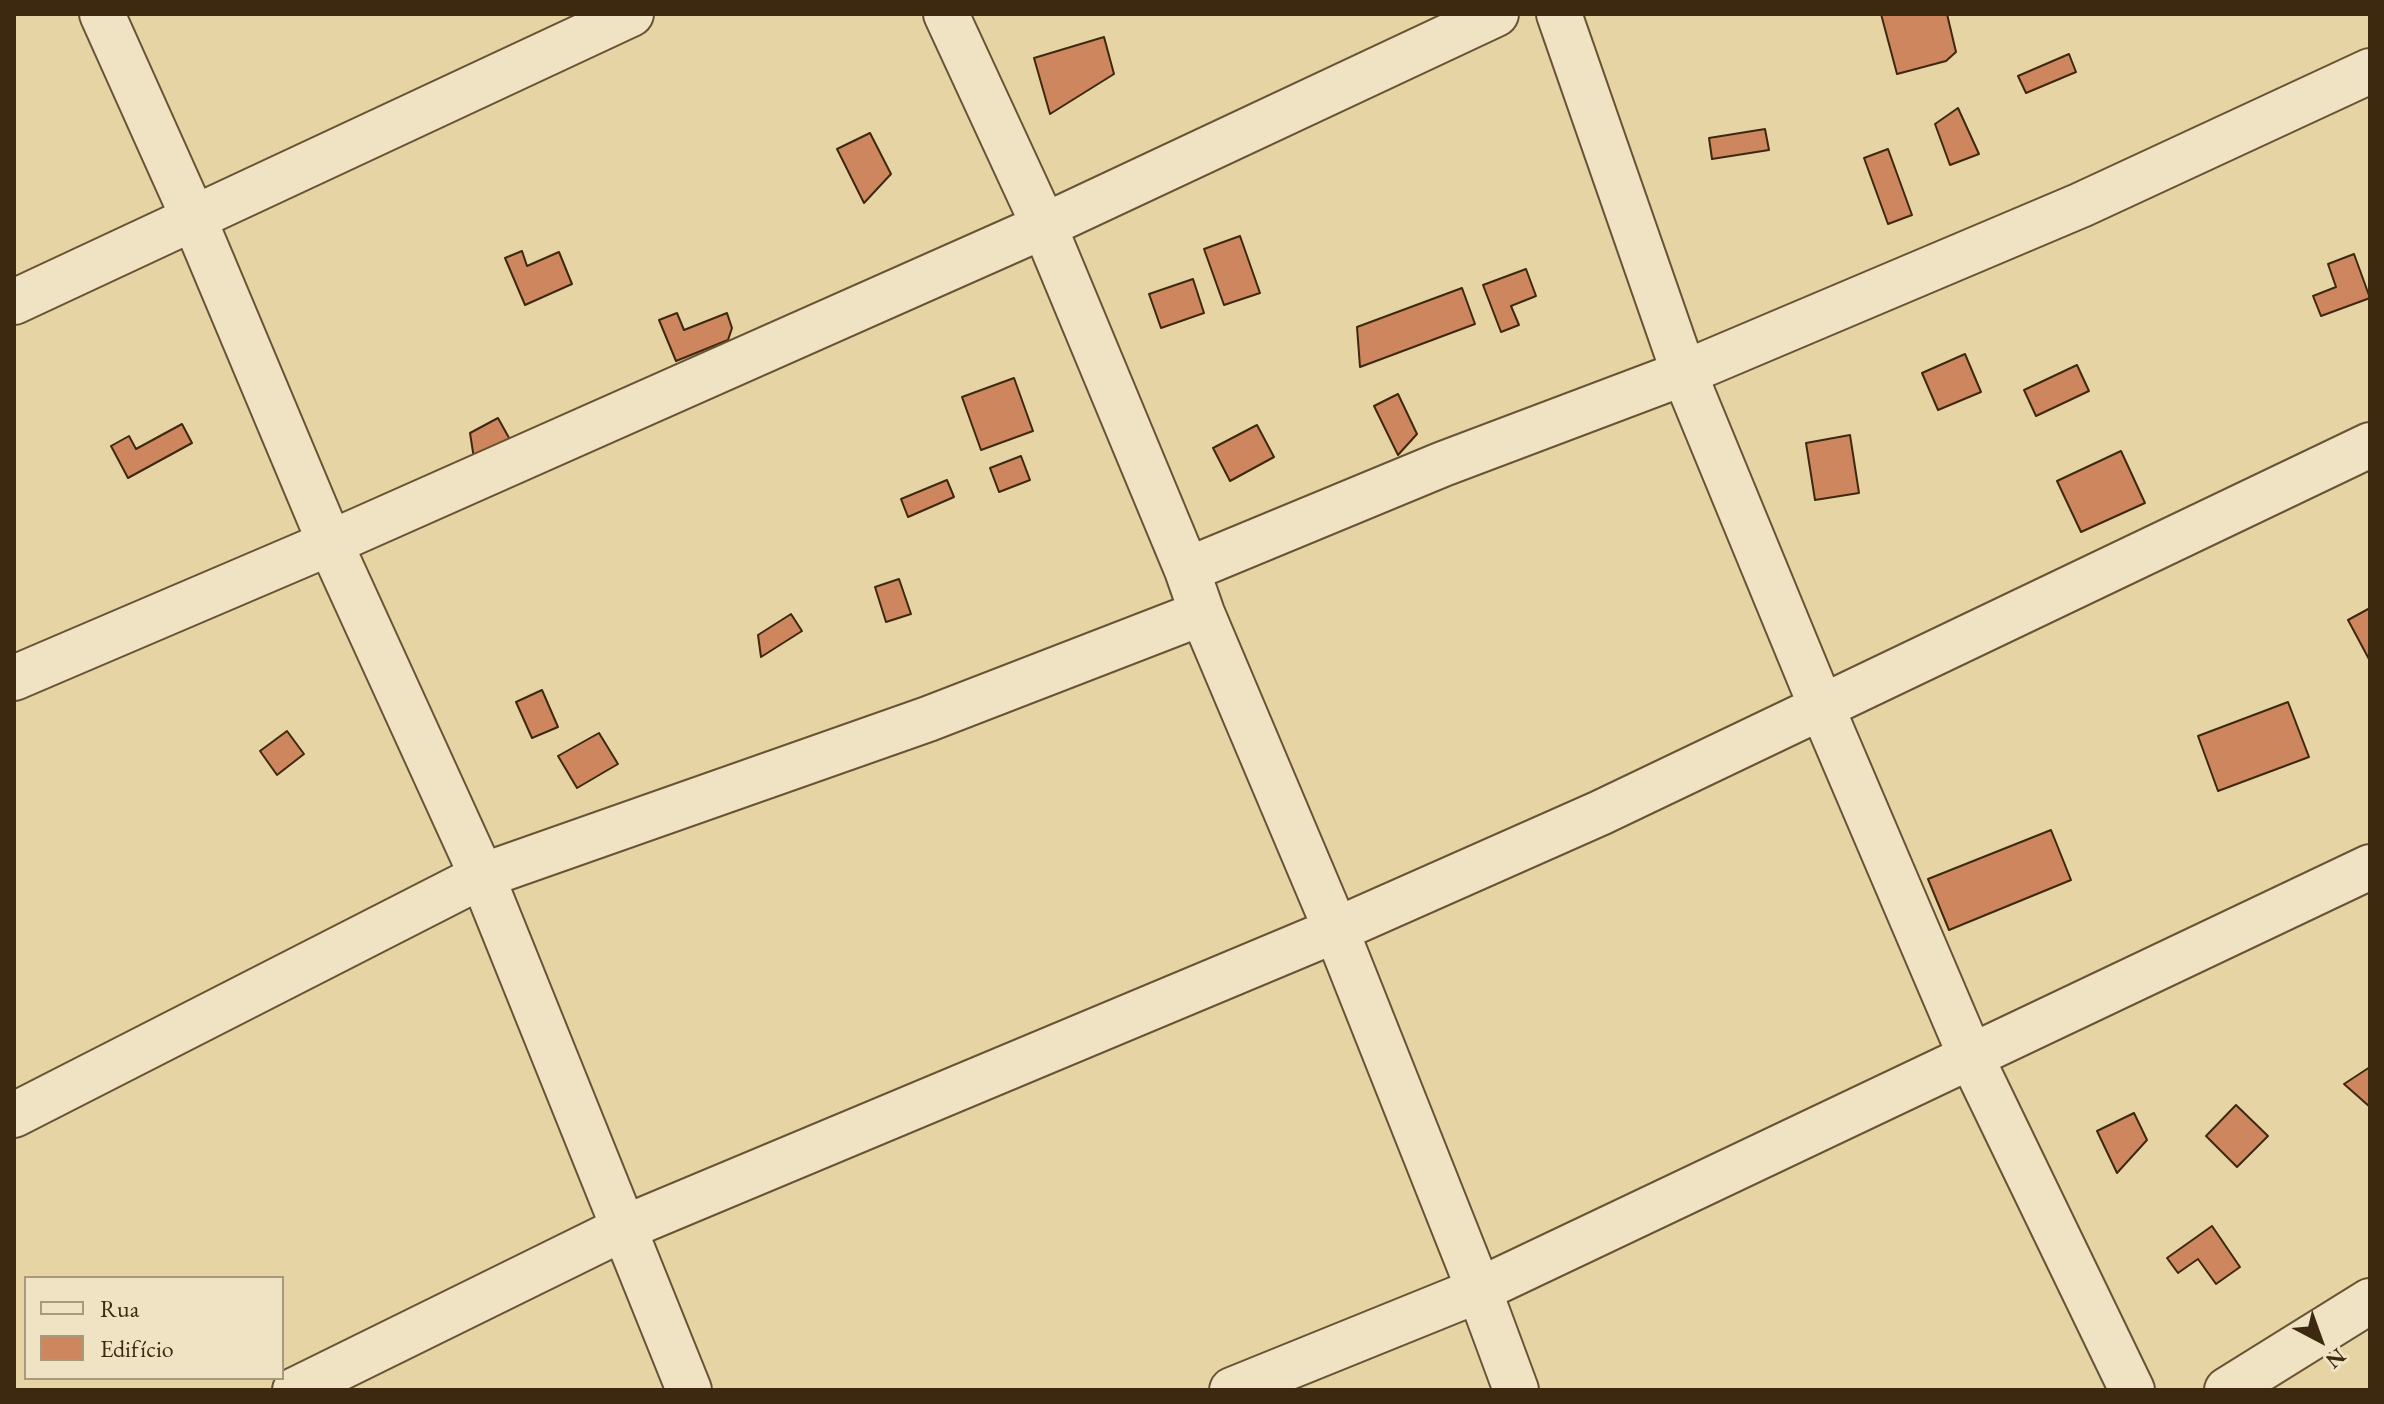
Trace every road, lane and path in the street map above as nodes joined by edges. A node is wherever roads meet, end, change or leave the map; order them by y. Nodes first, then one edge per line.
1 (102, 14) edge
2 (631, 14) edge
3 (946, 14) edge
4 (1496, 14) edge
5 (1559, 14) edge
6 (2370, 71) edge
7 (194, 219) junction
8 (1044, 226) junction
9 (14, 302) edge
10 (1684, 373) junction
11 (2370, 445) edge
12 (330, 543) junction
13 (1187, 570) junction
14 (1202, 613) junction
15 (14, 678) edge
16 (1822, 708) junction
17 (2370, 867) edge
18 (482, 876) junction
19 (1336, 930) junction
20 (1971, 1057) junction
21 (14, 1115) edge
22 (624, 1228) junction
23 (1479, 1290) junction
24 (2370, 1301) edge
25 (295, 1390) edge
26 (689, 1390) edge
27 (1232, 1390) edge
28 (1516, 1390) edge
29 (2132, 1390) edge
30 (2227, 1390) edge

1 - 7 street
2 - 7 street
3 - 8 street
4 - 8 street
5 - 10 street
6 - 10 street
7 - 9 street
7 - 12 street
8 - 12 street
8 - 13 street
10 - 13 street
10 - 16 street
11 - 16 street
12 - 15 street
12 - 18 street
13 - 14 street
14 - 18 street
14 - 19 street
16 - 19 street
16 - 20 street
17 - 20 street
18 - 21 street
18 - 22 street
19 - 22 street
19 - 23 street
20 - 23 street
20 - 29 street
22 - 25 street
22 - 26 street
23 - 27 street
23 - 28 street
24 - 30 street

